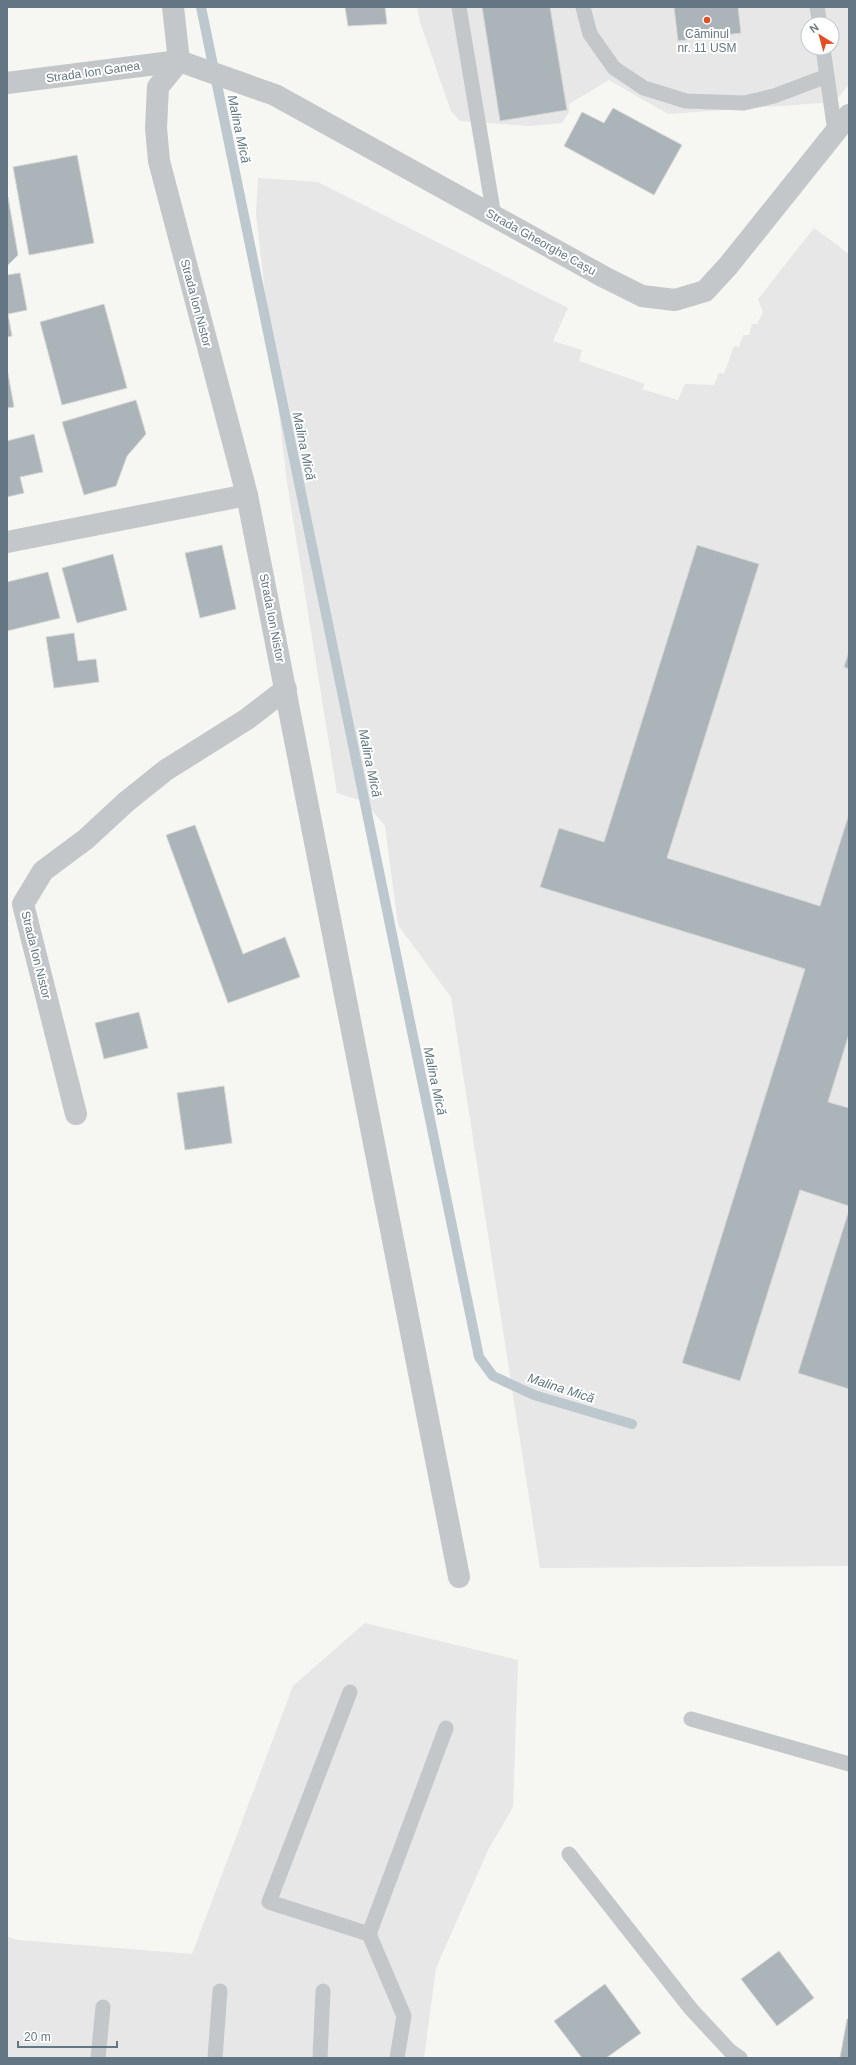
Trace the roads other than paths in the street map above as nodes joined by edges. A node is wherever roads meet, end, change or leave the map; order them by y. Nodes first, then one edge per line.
1 (173, 7) edge
2 (459, 7) edge
3 (583, 7) edge
4 (824, 56) edge
5 (179, 61) junction
6 (827, 76) junction
7 (7, 83) edge
8 (849, 115) edge
9 (835, 132) junction
10 (494, 216) junction
11 (247, 495) junction
12 (7, 542) edge
13 (286, 689) junction
14 (76, 1114) dead end
15 (459, 1577) dead end
16 (350, 1692) dead end
17 (691, 1719) dead end
18 (446, 1728) dead end
19 (849, 1764) edge
20 (569, 1854) dead end
21 (369, 1934) junction
22 (220, 1990) dead end
23 (323, 1992) dead end
24 (103, 2007) dead end
25 (98, 2058) edge
26 (215, 2058) edge
27 (320, 2058) edge
28 (397, 2058) edge
29 (740, 2058) edge

1 - 5 street
2 - 10 lane
3 - 6 lane
4 - 6 lane
5 - 7 street, Strada Ion Ganea
5 - 10 street, Strada Gheorghe Cașu
5 - 11 street, Strada Ion Nistor
6 - 9 lane
8 - 9 street, Strada Gheorghe Cașu
9 - 10 street, Strada Gheorghe Cașu
11 - 12 street
11 - 13 street, Strada Ion Nistor
13 - 14 street, Strada Ion Nistor
13 - 15 street
16 - 21 lane
17 - 19 lane
18 - 21 lane
20 - 29 lane
21 - 28 lane
22 - 26 lane
23 - 27 lane
24 - 25 lane

